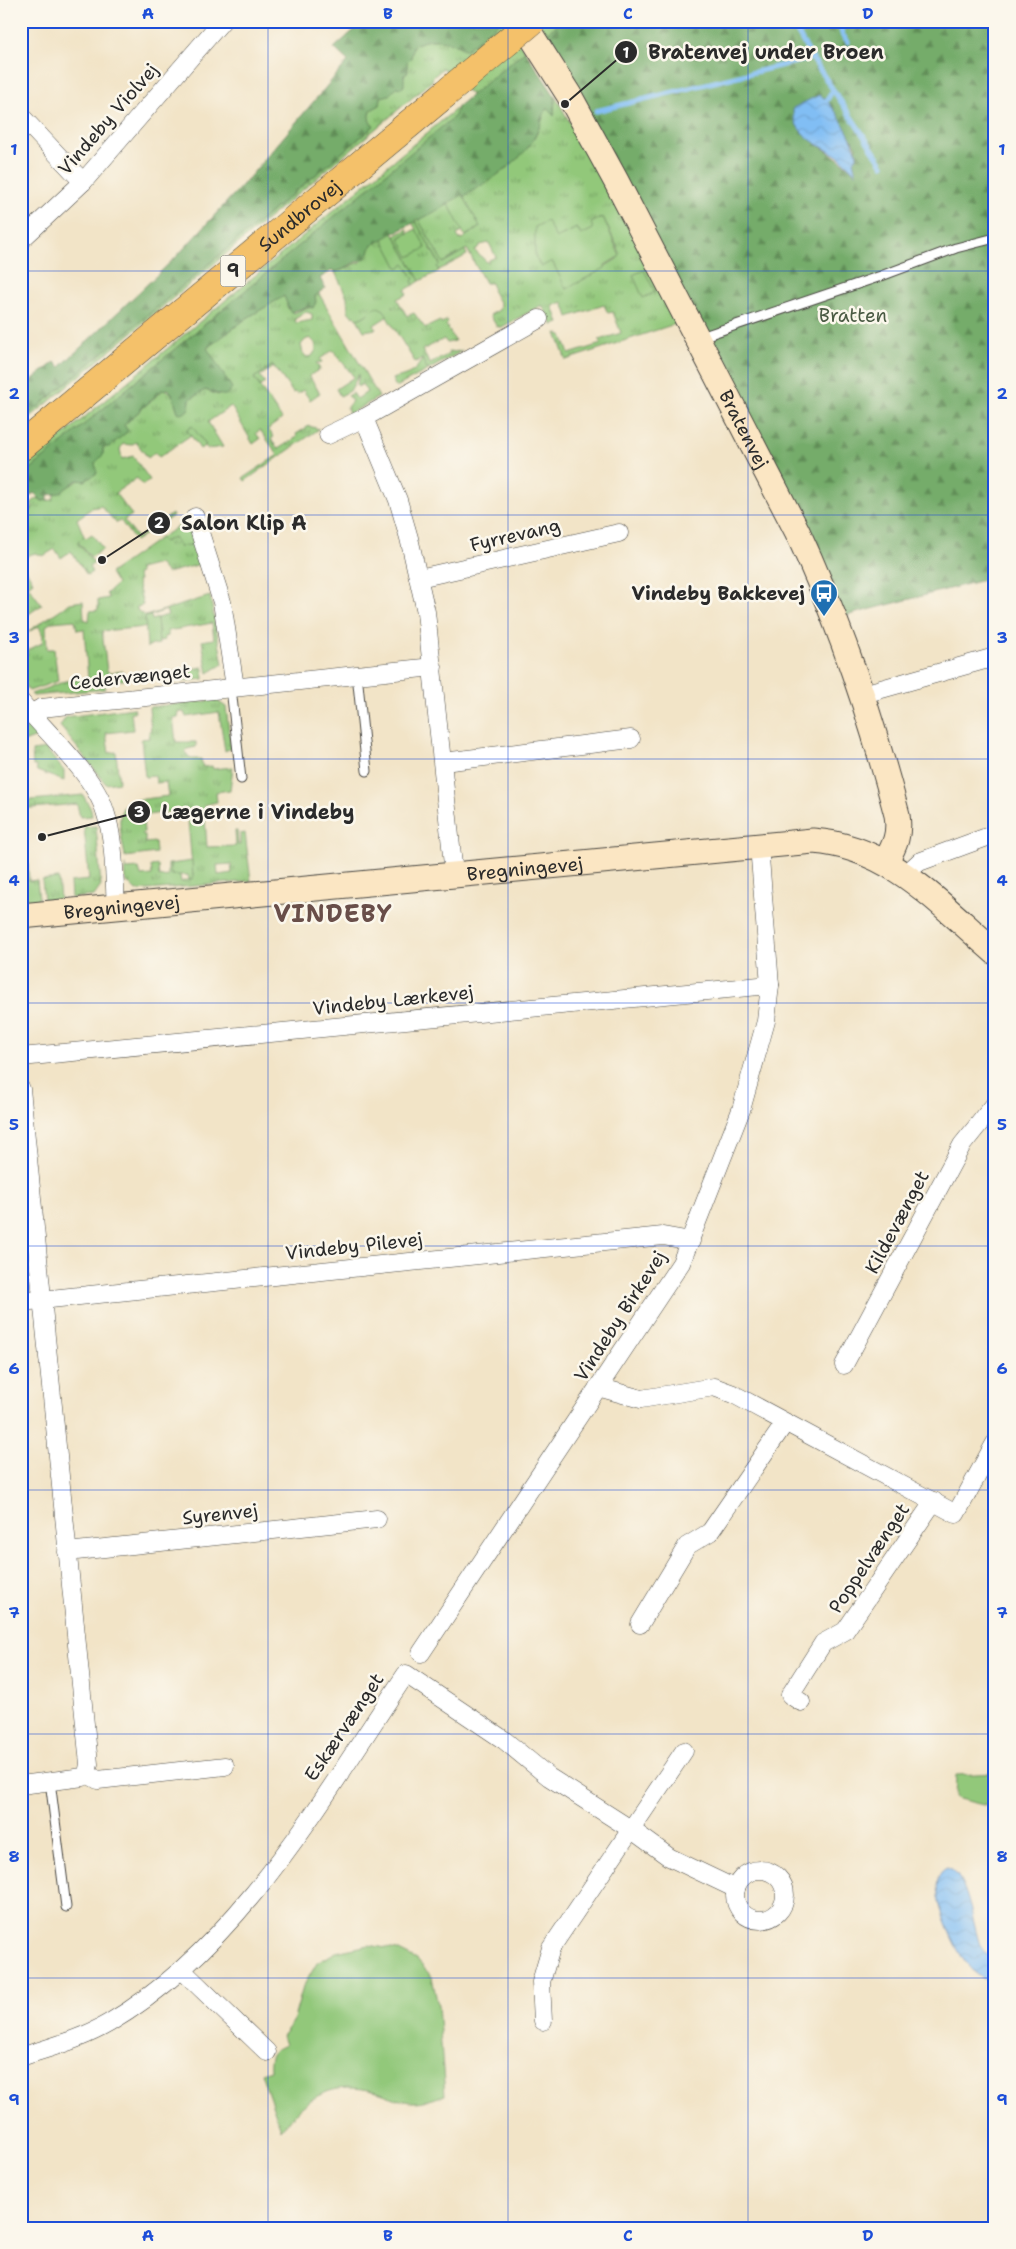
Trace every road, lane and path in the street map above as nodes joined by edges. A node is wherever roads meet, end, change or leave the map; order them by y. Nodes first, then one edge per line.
1 (522, 21) edge
2 (532, 21) edge
3 (220, 22) edge
4 (21, 116) edge
5 (83, 182) junction
6 (995, 238) edge
7 (21, 240) edge
8 (539, 319) dead end
9 (698, 338) junction
10 (364, 418) junction
11 (328, 436) dead end
12 (21, 448) edge
13 (196, 518) dead end
14 (619, 533) dead end
15 (419, 578) junction
16 (995, 657) edge
17 (433, 667) junction
18 (357, 674) junction
19 (233, 688) junction
20 (860, 695) junction
21 (26, 708) edge
22 (631, 739) dead end
23 (442, 762) junction
24 (367, 771) dead end
25 (241, 779) dead end
26 (995, 834) edge
27 (759, 846) junction
28 (895, 868) junction
29 (454, 874) junction
30 (116, 907) junction
31 (21, 916) edge
32 (995, 952) edge
33 (770, 985) junction
34 (21, 1057) edge
35 (21, 1089) edge
36 (995, 1104) edge
37 (691, 1241) junction
38 (41, 1300) junction
39 (21, 1302) edge
40 (844, 1365) dead end
41 (598, 1387) junction
42 (785, 1423) junction
43 (995, 1443) edge
44 (934, 1501) junction
45 (377, 1519) dead end
46 (67, 1552) junction
47 (640, 1624) dead end
48 (421, 1653) dead end
49 (801, 1702) dead end
50 (684, 1751) dead end
51 (225, 1766) dead end
52 (87, 1774) junction
53 (50, 1781) junction
54 (21, 1785) edge
55 (632, 1830) junction
56 (736, 1889) dead end
57 (66, 1907) dead end
58 (182, 1970) junction
59 (542, 2021) dead end
60 (267, 2052) dead end
61 (21, 2057) edge

1 - 9 street, Bratenvej
2 - 12 main road, Sundbrovej / 9, bridge
3 - 5 street, Vindeby Violvej
4 - 5 street
5 - 7 street, Vindeby Violvej
6 - 9 lane
8 - 10 street
9 - 20 street, Bratenvej
10 - 11 street
10 - 15 street
13 - 19 street
14 - 15 street, Fyrrevang
15 - 17 street
16 - 20 street
17 - 18 street, Cedervænget
17 - 23 street
18 - 19 street, Cedervænget
18 - 24 lane
19 - 21 street, Cedervænget
19 - 25 lane
20 - 28 street, Bratenvej
21 - 30 street
22 - 23 street
23 - 29 street
26 - 28 street
27 - 28 street, Bregningevej
27 - 29 street, Bregningevej
27 - 33 street, Vindeby Birkevej
28 - 32 street, Bregningevej
29 - 30 street, Bregningevej
30 - 31 street, Bregningevej
33 - 34 street, Vindeby Lærkevej
33 - 37 street, Vindeby Birkevej
35 - 38 street
36 - 40 street, Kildevænget
37 - 38 street, Vindeby Pilevej
37 - 41 street, Vindeby Birkevej
38 - 39 street, Vindeby Pilevej
38 - 46 street
41 - 42 street, Poppelvænget
41 - 48 street, Vindeby Birkevej
42 - 44 street, Poppelvænget
42 - 47 street
43 - 44 street, Poppelvænget
44 - 49 street, Poppelvænget
45 - 46 street, Syrenvej
46 - 52 street
50 - 55 street
51 - 52 street
52 - 53 street
53 - 54 street
53 - 57 lane
55 - 56 street, Eskærvænget
55 - 58 street, Eskærvænget
55 - 59 street
58 - 60 street
58 - 61 street, Eskærvænget

